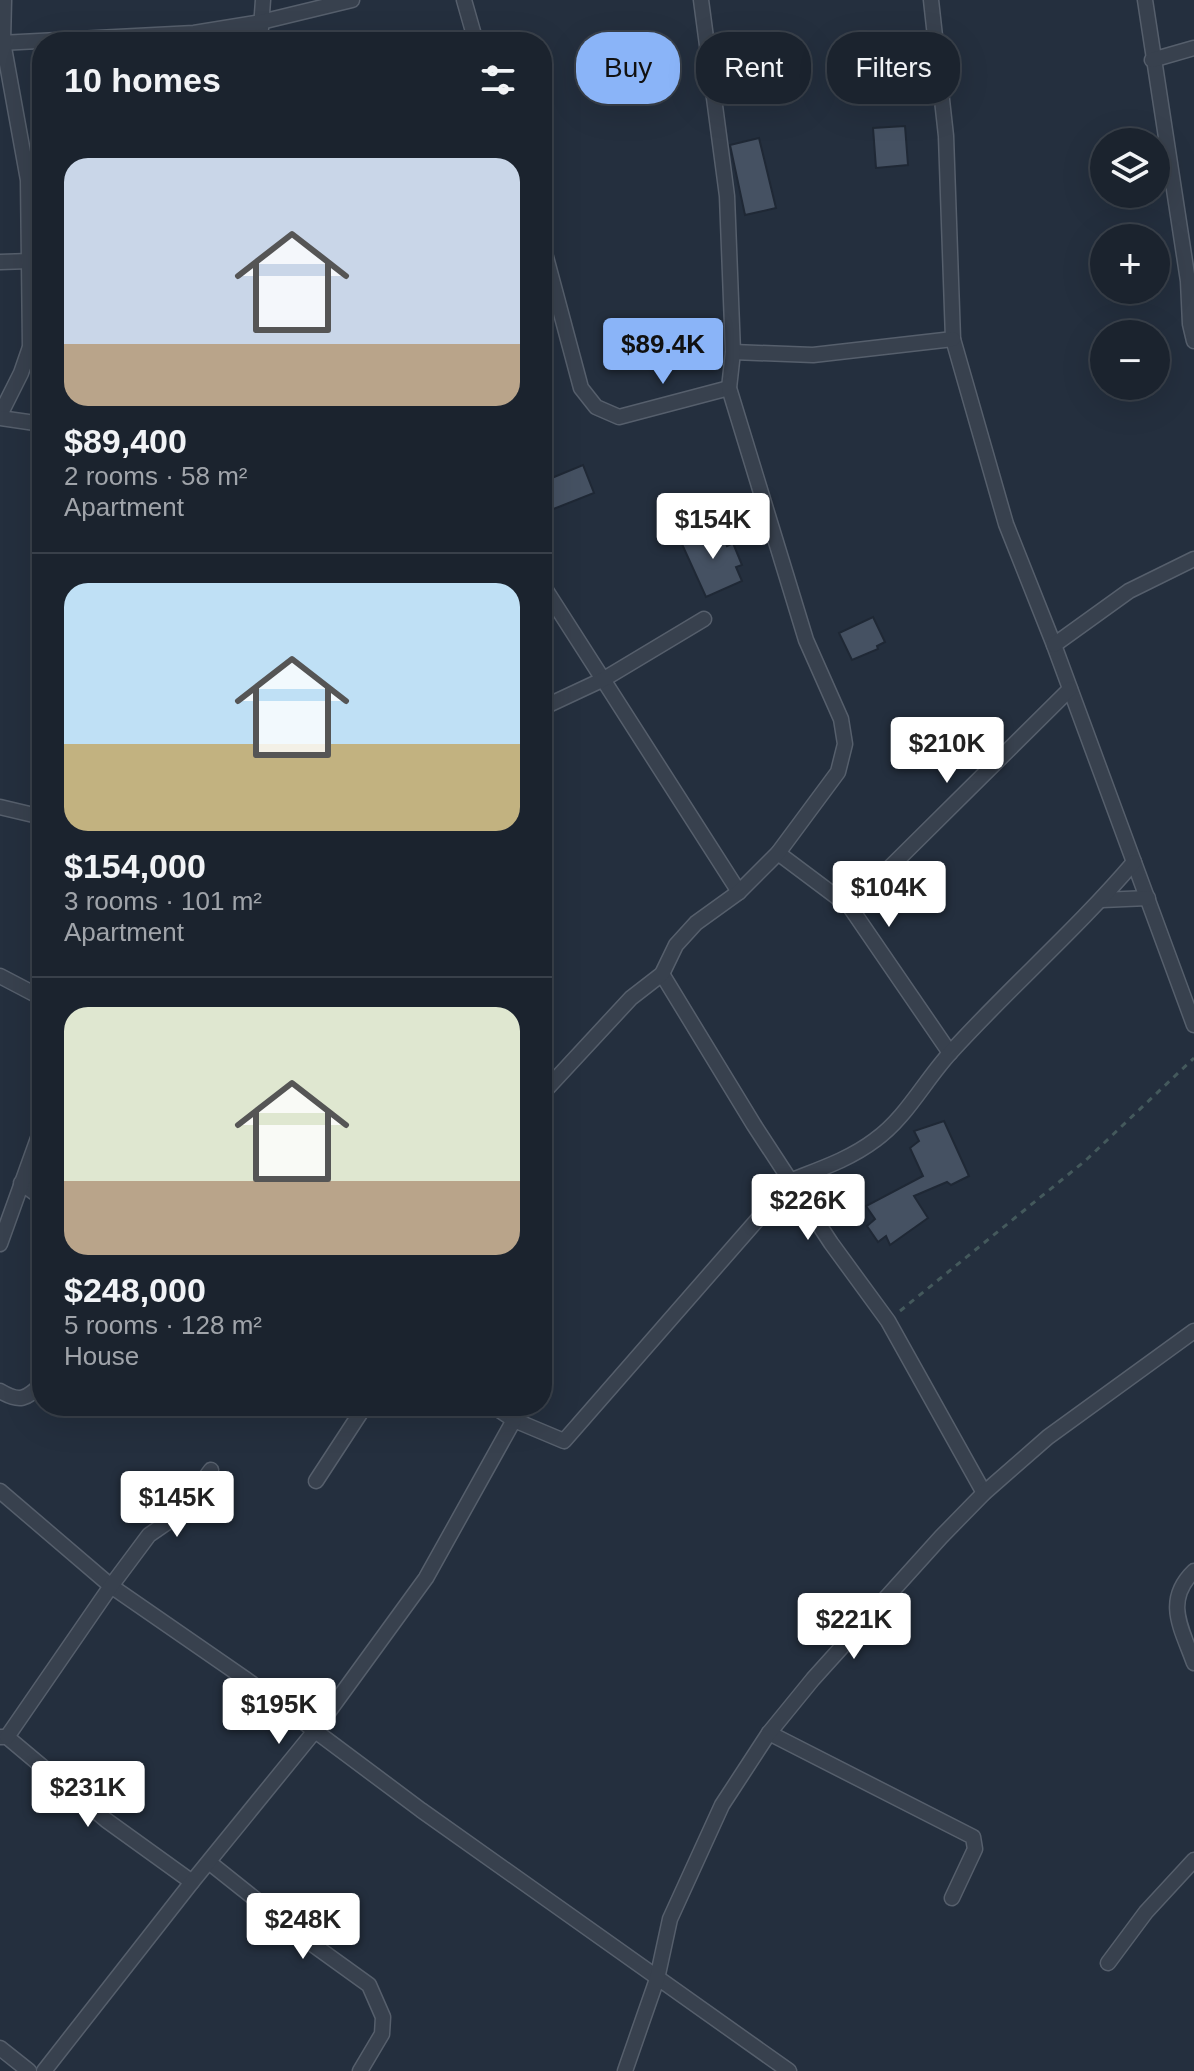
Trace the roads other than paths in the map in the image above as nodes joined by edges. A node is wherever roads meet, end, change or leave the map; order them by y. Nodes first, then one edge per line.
1 (4, 0) edge
2 (263, 0) edge
3 (352, 0) edge
4 (464, 0) edge
5 (701, 0) edge
6 (931, 0) edge
7 (1145, 0) edge
8 (261, 22) junction
9 (200, 32) edge
10 (260, 32) edge
11 (473, 32) edge
12 (32, 41) edge
13 (1, 42) edge
14 (1194, 48) edge
15 (1152, 60) junction
16 (30, 261) junction
17 (0, 262) edge
18 (552, 279) edge
19 (953, 339) junction
20 (1194, 341) edge
21 (30, 347) junction
22 (32, 351) edge
23 (733, 352) junction
24 (729, 388) junction
25 (0, 416) edge
26 (32, 422) edge
27 (1194, 559) edge
28 (552, 599) edge
29 (704, 619) dead end
30 (1054, 645) junction
31 (604, 679) junction
32 (1070, 689) junction
33 (552, 703) edge
34 (0, 807) edge
35 (32, 815) edge
36 (778, 853) junction
37 (1134, 862) junction
38 (739, 892) junction
39 (1148, 898) junction
40 (1102, 900) junction
41 (850, 907) junction
42 (662, 974) junction
43 (0, 976) edge
44 (32, 993) edge
45 (1193, 1021) edge
46 (950, 1053) junction
47 (552, 1083) edge
48 (32, 1154) edge
49 (792, 1180) junction
50 (21, 1183) junction
51 (32, 1191) edge
52 (0, 1244) edge
53 (1194, 1331) edge
54 (0, 1391) edge
55 (32, 1393) edge
56 (358, 1416) edge
57 (508, 1416) edge
58 (514, 1420) junction
59 (211, 1470) dead end
60 (316, 1481) dead end
61 (0, 1491) edge
62 (984, 1493) junction
63 (1194, 1571) edge
64 (111, 1586) junction
65 (1194, 1663) edge
66 (314, 1732) junction
67 (769, 1733) junction
68 (3, 1737) edge
69 (1194, 1860) edge
70 (210, 1863) junction
71 (192, 1882) junction
72 (952, 1898) dead end
73 (1108, 1963) dead end
74 (657, 1979) junction
75 (0, 2048) edge
76 (29, 2071) edge
77 (44, 2071) edge
78 (360, 2071) edge
79 (625, 2071) edge
80 (789, 2071) edge

1 - 13 street
2 - 8 street
3 - 8 street
4 - 11 street
5 - 23 street
6 - 19 street
7 - 15 street
8 - 9 street
8 - 10 street
12 - 13 street
13 - 16 street
14 - 15 street
15 - 20 street
16 - 17 street
16 - 21 street
18 - 24 street
19 - 23 street
19 - 30 street
21 - 22 street
21 - 25 street
23 - 24 street
24 - 36 street
25 - 26 street
27 - 30 street
28 - 31 street
29 - 31 street
30 - 32 street
31 - 33 street
31 - 38 street
32 - 37 street
32 - 41 street
34 - 35 street
36 - 38 street
36 - 41 street
37 - 39 street
37 - 40 street
38 - 42 street
39 - 40 street
39 - 45 street
40 - 46 street
41 - 46 street
42 - 47 street
42 - 49 street
43 - 44 street
46 - 49 street
48 - 50 street
49 - 58 street
49 - 62 street
50 - 51 street
50 - 52 street
53 - 62 street
54 - 55 street
56 - 60 street
57 - 58 street
58 - 66 street
59 - 64 street
61 - 64 street
62 - 67 street
63 - 65 street
64 - 66 street
64 - 68 street
66 - 70 street
66 - 74 street
67 - 72 street
67 - 74 street
68 - 71 street
69 - 73 street
70 - 71 street
70 - 78 street
71 - 77 street
74 - 79 street
74 - 80 street
75 - 76 street

